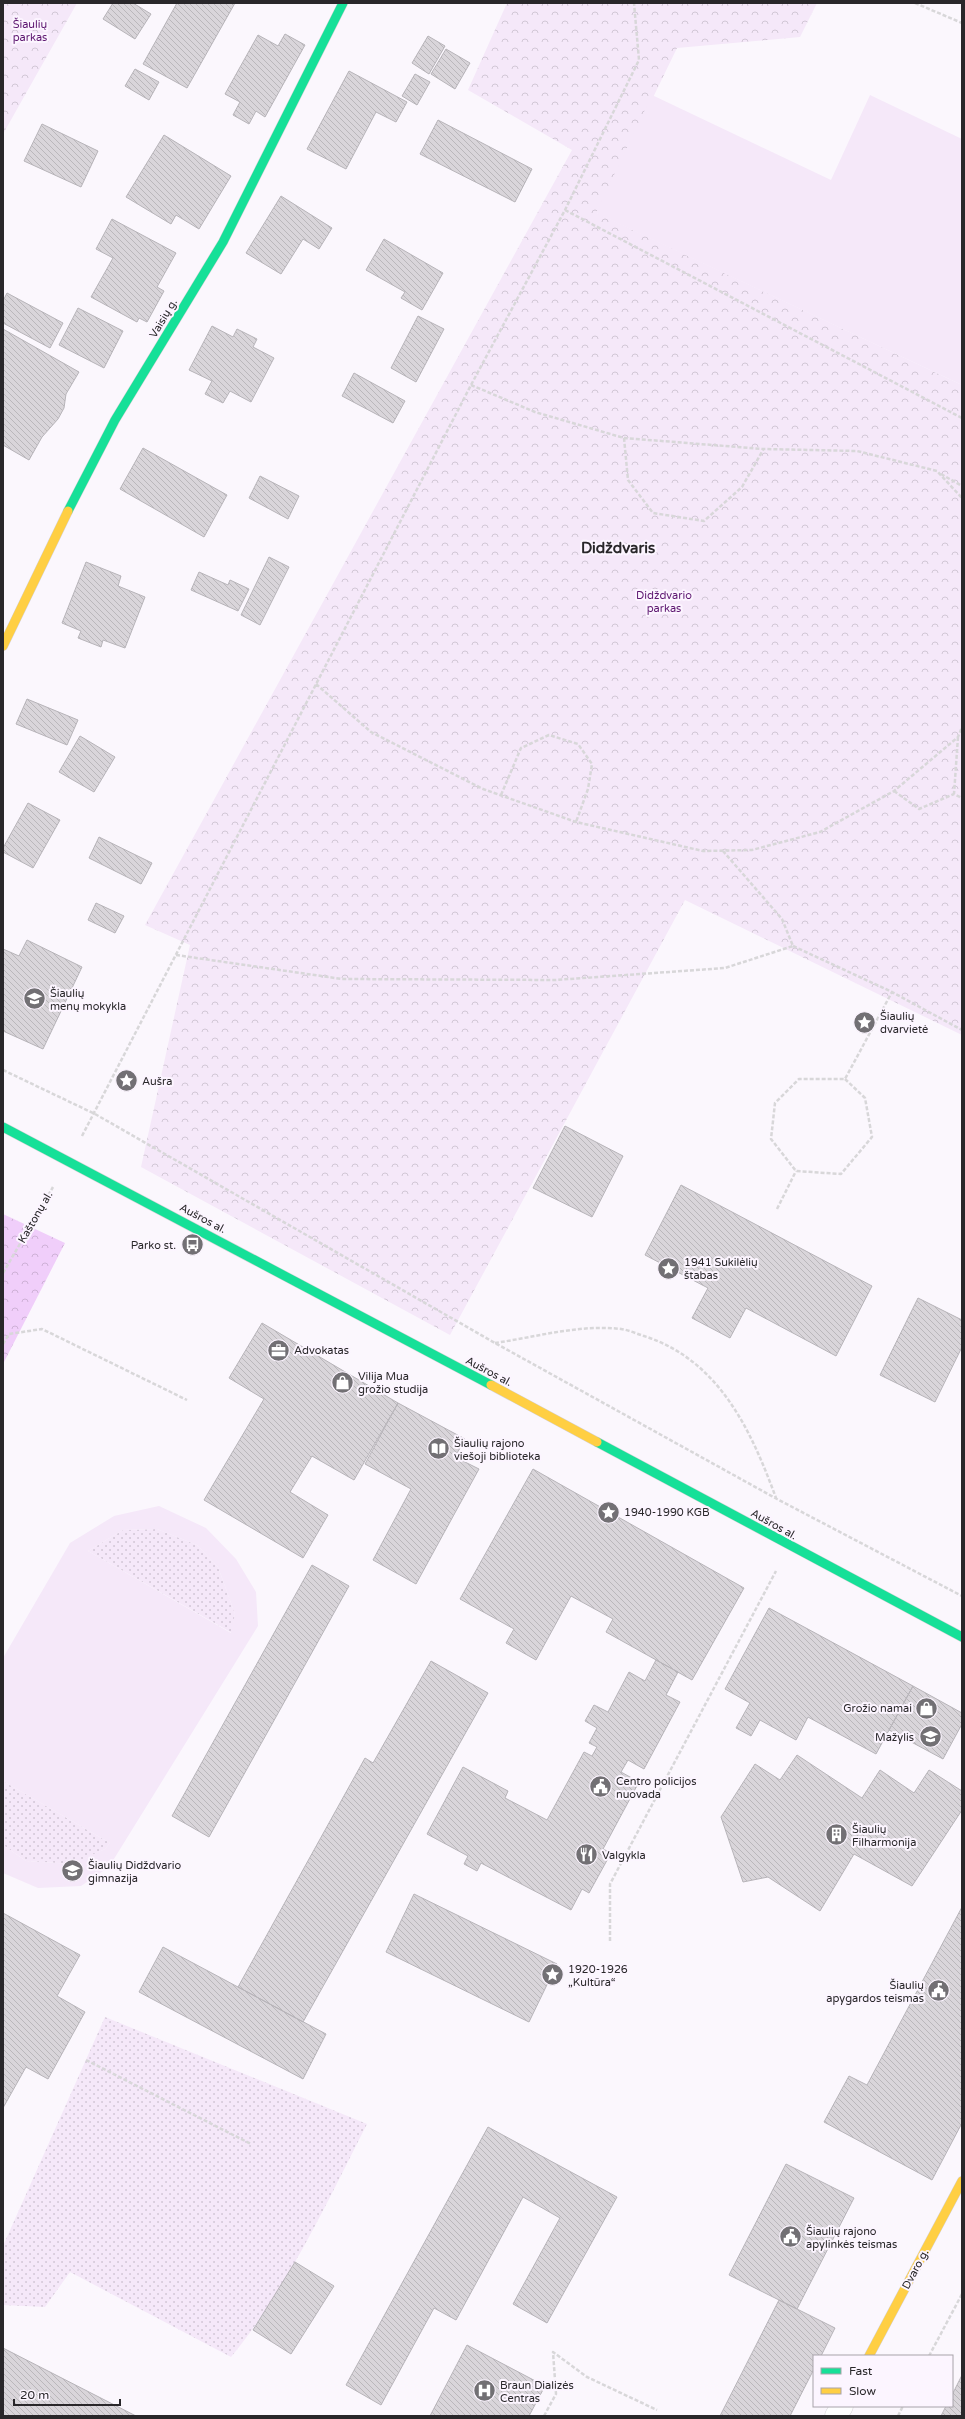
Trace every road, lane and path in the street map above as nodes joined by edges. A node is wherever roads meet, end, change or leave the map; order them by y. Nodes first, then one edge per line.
1 (343, 3) edge
2 (634, 3) edge
3 (915, 3) edge
4 (962, 22) edge
5 (565, 210) junction
6 (471, 385) junction
7 (962, 418) edge
8 (624, 438) junction
9 (763, 449) junction
10 (937, 471) junction
11 (962, 486) edge
12 (962, 498) edge
13 (3, 646) edge
14 (316, 684) junction
15 (962, 727) edge
16 (958, 736) junction
17 (894, 791) junction
18 (954, 794) junction
19 (501, 795) junction
20 (962, 798) edge
21 (576, 822) junction
22 (723, 851) junction
23 (793, 946) junction
24 (176, 954) junction
25 (892, 992) junction
26 (962, 1030) edge
27 (3, 1070) edge
28 (845, 1079) junction
29 (95, 1114) junction
30 (3, 1127) edge
31 (68, 1161) junction
32 (796, 1171) junction
33 (778, 1209) dead end
34 (3, 1273) edge
35 (495, 1343) junction
36 (3, 1344) edge
37 (188, 1400) dead end
38 (777, 1498) junction
39 (790, 1546) junction
40 (962, 1596) edge
41 (962, 1637) edge
42 (610, 1941) dead end
43 (86, 2060) dead end
44 (251, 2144) dead end
45 (962, 2181) edge
46 (962, 2294) edge
47 (869, 2355) edge
48 (930, 2355) edge
49 (841, 2407) edge
50 (902, 2407) edge
51 (657, 2410) dead end
52 (544, 2416) edge
53 (836, 2416) edge
54 (898, 2416) edge

1 - 13 main road, Vaisių g.
2 - 5 path, Kaštonų al.
3 - 4 path
5 - 6 path, Kaštonų al.
5 - 7 path
6 - 8 path
6 - 14 path, Kaštonų al.
8 - 9 path
8 - 9 path
9 - 10 path
10 - 11 path
10 - 12 path
14 - 19 path
14 - 24 path, Kaštonų al.
15 - 16 path
16 - 17 path
16 - 18 path
17 - 18 path
17 - 22 path
18 - 20 path
19 - 21 path
19 - 21 path
21 - 22 path
22 - 23 path
23 - 24 path
23 - 25 path
24 - 29 path, Kaštonų al.
25 - 26 path
25 - 28 path
27 - 29 path
28 - 32 path
28 - 32 path
29 - 31 path, Kaštonų al.
29 - 35 path
30 - 31 main road, Aušros al.
31 - 34 path, Kaštonų al.
31 - 39 main road, Aušros al.
32 - 33 path
35 - 38 path
35 - 38 path
36 - 37 path
38 - 40 path
39 - 41 main road, Aušros al.
39 - 42 path
43 - 44 path
45 - 47 main road, Dvaro g.
46 - 48 path
49 - 53 street
50 - 54 path
51 - 52 path

